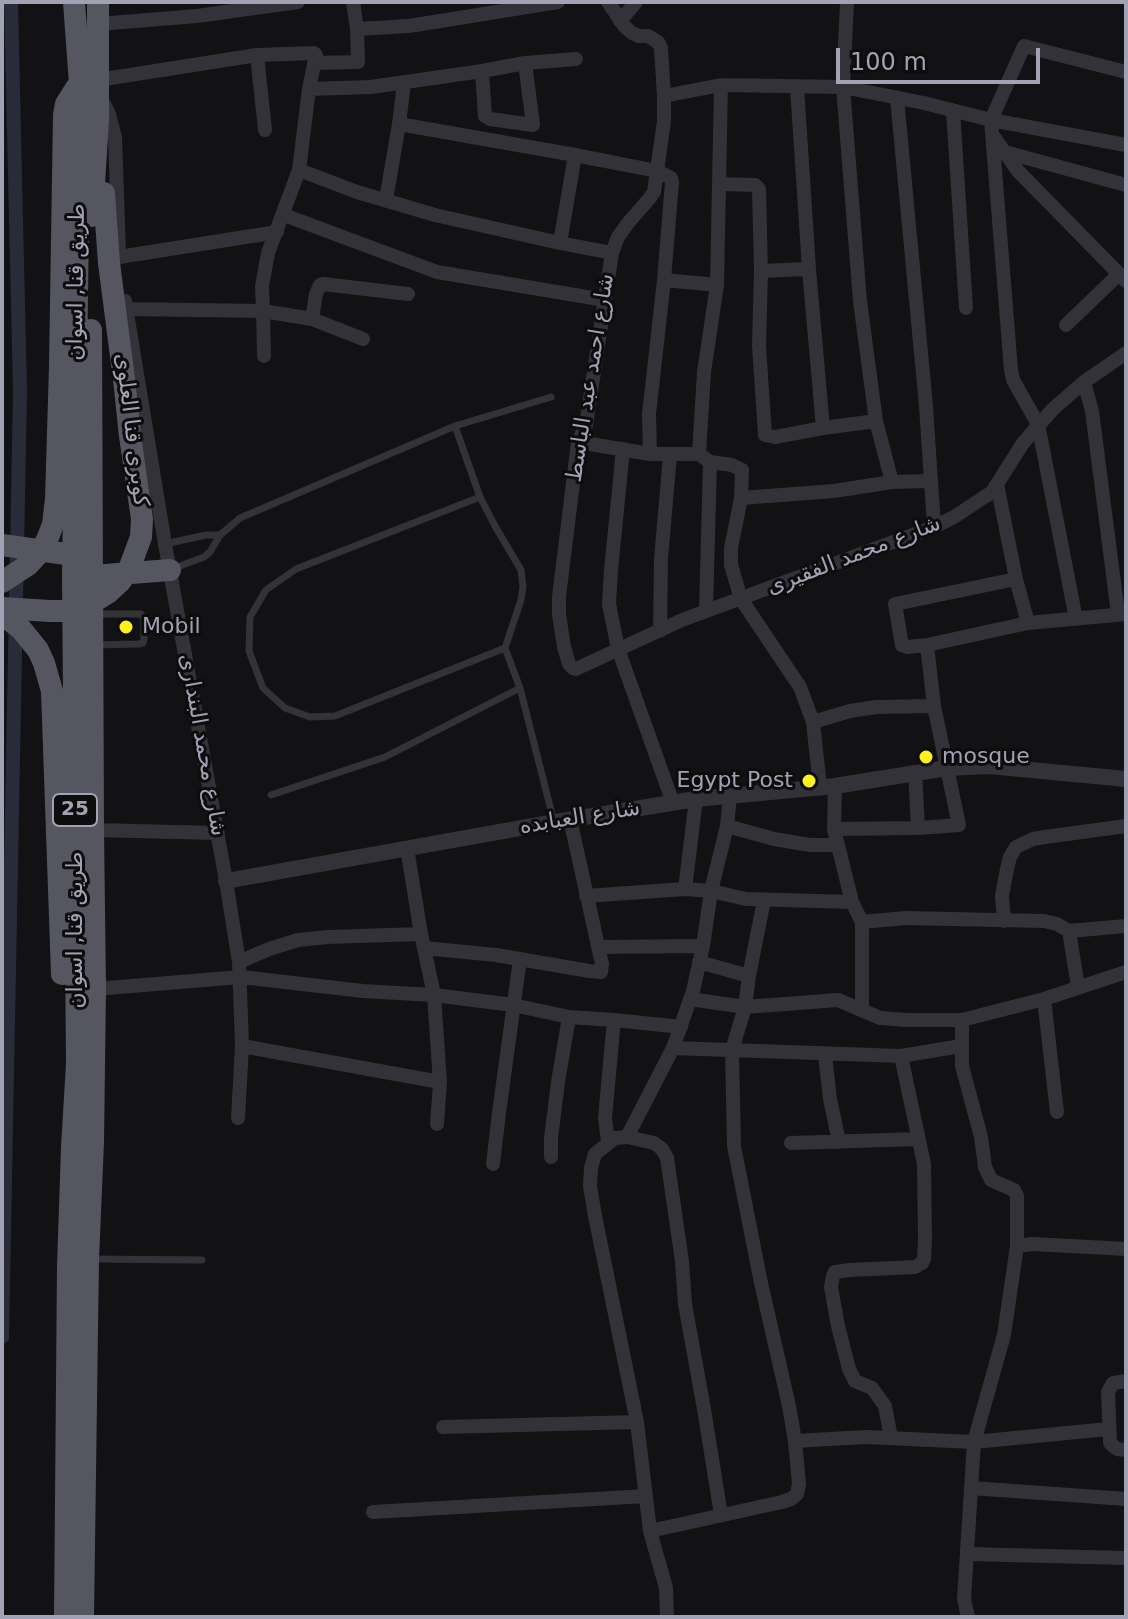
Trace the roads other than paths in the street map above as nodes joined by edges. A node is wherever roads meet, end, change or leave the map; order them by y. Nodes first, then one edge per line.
1 (74, 2) edge
2 (298, 2) edge
3 (353, 2) edge
4 (558, 2) edge
5 (608, 2) edge
6 (636, 2) edge
7 (847, 2) edge
8 (98, 13) edge
9 (620, 21) junction
10 (357, 29) junction
11 (257, 55) junction
12 (576, 59) dead end
13 (314, 63) junction
14 (525, 63) junction
15 (482, 71) junction
16 (1126, 72) edge
17 (404, 83) junction
18 (92, 85) junction
19 (721, 85) junction
20 (797, 87) junction
21 (843, 87) junction
22 (309, 89) junction
23 (664, 96) junction
24 (897, 98) junction
25 (953, 111) junction
26 (399, 124) junction
27 (992, 128) junction
28 (265, 130) dead end
29 (1126, 145) edge
30 (97, 148) junction
31 (1005, 152) junction
32 (575, 155) junction
33 (299, 170) junction
34 (657, 171) junction
35 (719, 184) junction
36 (1126, 185) edge
37 (386, 200) junction
38 (284, 215) junction
39 (277, 232) junction
40 (560, 243) junction
41 (612, 253) junction
42 (119, 257) junction
43 (809, 269) junction
44 (761, 271) junction
45 (1123, 278) edge
46 (664, 280) junction
47 (717, 285) junction
48 (408, 294) dead end
49 (605, 300) junction
50 (966, 308) dead end
51 (126, 309) junction
52 (263, 311) junction
53 (312, 319) junction
54 (1066, 325) dead end
55 (363, 339) dead end
56 (264, 356) dead end
57 (1124, 360) edge
58 (1084, 382) junction
59 (551, 397) dead end
60 (876, 421) junction
61 (1038, 424) junction
62 (455, 426) junction
63 (823, 428) junction
64 (578, 442) junction
65 (623, 449) junction
66 (650, 454) junction
67 (670, 455) junction
68 (704, 458) junction
69 (931, 481) junction
70 (892, 482) junction
71 (997, 484) junction
72 (480, 497) junction
73 (741, 498) junction
74 (934, 527) junction
75 (220, 535) junction
76 (165, 544) junction
77 (2, 545) edge
78 (80, 569) junction
79 (170, 570) junction
80 (1016, 579) junction
81 (2, 582) edge
82 (741, 599) junction
83 (2, 608) edge
84 (706, 611) junction
85 (2, 614) edge
86 (83, 614) junction
87 (1122, 614) edge
88 (1076, 619) junction
89 (1028, 623) junction
90 (660, 631) junction
91 (927, 645) junction
92 (83, 646) junction
93 (505, 648) junction
94 (618, 649) junction
95 (576, 669) joint
96 (520, 688) junction
97 (934, 706) junction
98 (813, 722) junction
99 (947, 768) junction
100 (915, 772) junction
101 (1126, 779) edge
102 (828, 786) junction
103 (271, 795) dead end
104 (730, 795) junction
105 (696, 799) junction
106 (673, 803) junction
107 (562, 821) junction
108 (727, 826) junction
109 (1126, 826) edge
110 (918, 828) junction
111 (834, 829) junction
112 (93, 830) junction
113 (218, 833) junction
114 (837, 845) junction
115 (407, 848) junction
116 (226, 881) junction
117 (685, 889) junction
118 (711, 891) junction
119 (586, 896) junction
120 (764, 900) junction
121 (852, 902) junction
122 (1004, 921) junction
123 (862, 922) junction
124 (1126, 926) edge
125 (1069, 931) junction
126 (422, 941) junction
127 (703, 946) junction
128 (598, 947) junction
129 (520, 959) junction
130 (239, 962) junction
131 (699, 962) junction
132 (1126, 972) edge
133 (749, 976) junction
134 (241, 977) junction
135 (1078, 987) junction
136 (95, 989) junction
137 (434, 995) junction
138 (690, 999) junction
139 (1044, 999) junction
140 (513, 1005) junction
141 (745, 1007) junction
142 (862, 1010) junction
143 (569, 1017) junction
144 (614, 1020) junction
145 (962, 1020) junction
146 (681, 1027) junction
147 (242, 1046) junction
148 (961, 1046) junction
149 (673, 1048) junction
150 (732, 1050) junction
151 (825, 1055) junction
152 (901, 1056) junction
153 (440, 1082) junction
154 (1057, 1112) dead end
155 (238, 1118) dead end
156 (437, 1124) dead end
157 (627, 1137) junction
158 (919, 1139) junction
159 (608, 1142) junction
160 (839, 1142) junction
161 (791, 1143) dead end
162 (72, 1147) junction
163 (551, 1157) dead end
164 (493, 1164) dead end
165 (1017, 1246) junction
166 (1126, 1249) edge
167 (88, 1259) junction
168 (202, 1260) dead end
169 (1126, 1381) edge
170 (637, 1422) junction
171 (443, 1427) dead end
172 (1108, 1429) junction
173 (891, 1438) junction
174 (795, 1441) junction
175 (974, 1442) junction
176 (1126, 1450) edge
177 (971, 1488) junction
178 (646, 1496) junction
179 (1126, 1499) edge
180 (373, 1512) dead end
181 (721, 1515) junction
182 (650, 1531) junction
183 (967, 1554) junction
184 (1126, 1558) edge
185 (65, 1617) edge
186 (83, 1617) edge
187 (667, 1617) edge
188 (968, 1617) edge

1 - 18 highway, طريق قنا, اسوان / 25
2 - 8 street
3 - 10 street
4 - 10 street
5 - 9 street
6 - 9 street
7 - 21 street
8 - 18 highway, طريق قنا, اسوان / 25
9 - 23 street, شارع احمد عبد الباسط
10 - 13 street
11 - 13 street
11 - 18 street
11 - 28 street
12 - 14 street
13 - 22 street
14 - 15 street
14 - 15 street
15 - 17 street
16 - 27 street
17 - 22 street
17 - 26 street
18 - 30 highway, طريق قنا, اسوان / 25
18 - 42 street, شارع محمد البندارى
18 - 78 highway, طريق قنا, اسوان / 25
18 - 81 highway, bridge
19 - 20 street
19 - 23 street
19 - 35 street
20 - 21 street
20 - 43 street
21 - 24 street
21 - 60 street
22 - 33 street
23 - 34 street, شارع احمد عبد الباسط
24 - 25 street
24 - 69 street
25 - 27 street
25 - 50 street
26 - 32 street
26 - 37 street
27 - 29 street
27 - 31 street
27 - 61 street
30 - 78 highway, طريق قنا, اسوان / 25
30 - 83 highway, كوبرى قنا العلوى, bridge
31 - 36 street
31 - 45 street
32 - 34 street
32 - 40 street
33 - 37 street
33 - 38 street
34 - 41 street, شارع احمد عبد الباسط
34 - 46 street
35 - 44 street
35 - 47 street
37 - 40 street
38 - 39 street
38 - 49 street
39 - 42 street
39 - 52 street
40 - 41 street
41 - 49 street, شارع احمد عبد الباسط
42 - 51 street, شارع محمد البندارى
43 - 44 street
43 - 63 street
44 - 63 street
45 - 54 street
46 - 47 street
46 - 66 street
47 - 68 street
48 - 53 street
49 - 64 street, شارع احمد عبد الباسط
51 - 52 street
51 - 76 street, شارع محمد البندارى
52 - 53 street
52 - 56 street
53 - 55 street
57 - 58 street, شارع محمد الفقيرى
58 - 61 street, شارع محمد الفقيرى
58 - 87 street
59 - 62 lane
60 - 63 street
60 - 70 street
61 - 71 street, شارع محمد الفقيرى
61 - 88 street
62 - 72 lane
62 - 75 lane
64 - 65 street
64 - 95 street, شارع احمد عبد الباسط
65 - 66 street
65 - 94 street
66 - 67 street
67 - 68 street
67 - 90 street
68 - 73 street
68 - 84 street
69 - 70 street
69 - 74 street
70 - 73 street
71 - 74 street, شارع محمد الفقيرى
71 - 80 street
72 - 93 lane
72 - 93 lane
73 - 82 street
74 - 82 street, شارع محمد الفقيرى
75 - 76 lane
75 - 79 lane
76 - 79 street, شارع محمد البندارى
77 - 78 highway
78 - 79 highway
78 - 86 highway, طريق قنا, اسوان / 25
79 - 113 street, شارع محمد البندارى
80 - 89 street
80 - 91 street
82 - 84 street, شارع محمد الفقيرى
82 - 98 street
84 - 90 street, شارع محمد الفقيرى
85 - 162 highway
86 - 92 highway, طريق قنا, اسوان / 25
86 - 92 lane
87 - 88 street
88 - 89 street
89 - 91 street
90 - 94 street, شارع محمد الفقيرى
91 - 97 street
92 - 112 highway, طريق قنا, اسوان / 25
92 - 162 highway, طريق قنا, اسوان / 25
93 - 96 lane
94 - 95 street, شارع محمد الفقيرى
94 - 106 street
96 - 103 lane
96 - 107 lane
97 - 98 street
97 - 99 street
98 - 102 street
99 - 100 street, شارع العبابده
99 - 101 street, شارع العبابده
99 - 110 street
100 - 102 street, شارع العبابده
100 - 110 street
102 - 104 street, شارع العبابده
102 - 111 street
104 - 105 street, شارع العبابده
104 - 108 street
105 - 106 street, شارع العبابده
105 - 117 street
106 - 107 street, شارع العبابده
107 - 115 street, شارع العبابده
107 - 119 street
108 - 114 street
108 - 118 street
109 - 122 street
110 - 111 street
111 - 114 street
112 - 113 street
112 - 136 highway, طريق قنا, اسوان / 25
113 - 116 street, شارع محمد البندارى
114 - 121 street
115 - 116 street, شارع العبابده
115 - 126 street
116 - 130 street, شارع محمد البندارى
117 - 118 street
117 - 119 street
118 - 120 street
118 - 127 street
119 - 128 street
120 - 121 street
120 - 133 street
121 - 123 street
122 - 123 street
122 - 125 street
123 - 142 street
124 - 125 street
125 - 135 street
126 - 129 street
126 - 130 street
126 - 137 street
127 - 128 street
127 - 131 street
128 - 129 street
129 - 140 street
130 - 134 street, شارع محمد البندارى
131 - 133 street
131 - 138 street
132 - 135 street
133 - 141 street
134 - 136 street
134 - 137 street
134 - 147 street, شارع محمد البندارى
135 - 139 street
136 - 167 highway, طريق قنا, اسوان / 25
137 - 140 street
137 - 153 street
138 - 141 street
138 - 146 street
139 - 145 street
139 - 154 street
140 - 143 street
140 - 164 street
141 - 142 street
141 - 150 street
142 - 145 street
143 - 144 street
143 - 163 street
144 - 146 street
144 - 159 street
145 - 148 street
146 - 149 street
147 - 153 street
147 - 155 street, شارع محمد البندارى
148 - 152 street
148 - 165 street
149 - 150 street
149 - 157 street
150 - 151 street
150 - 174 street
151 - 152 street
151 - 160 street
152 - 158 street
153 - 156 street
157 - 159 street
157 - 181 street
158 - 160 street
158 - 173 street
159 - 170 street
160 - 161 street
162 - 185 highway, طريق قنا, اسوان / 25
165 - 166 street
165 - 175 street
167 - 168 lane
167 - 186 highway, طريق قنا, اسوان / 25
169 - 172 street
170 - 171 street
170 - 178 street
172 - 175 street
172 - 176 street
173 - 174 street
173 - 175 street
174 - 181 street
175 - 177 street
177 - 179 street
177 - 183 street
178 - 180 street
178 - 182 street
181 - 182 street
182 - 187 street
183 - 184 street
183 - 188 street

